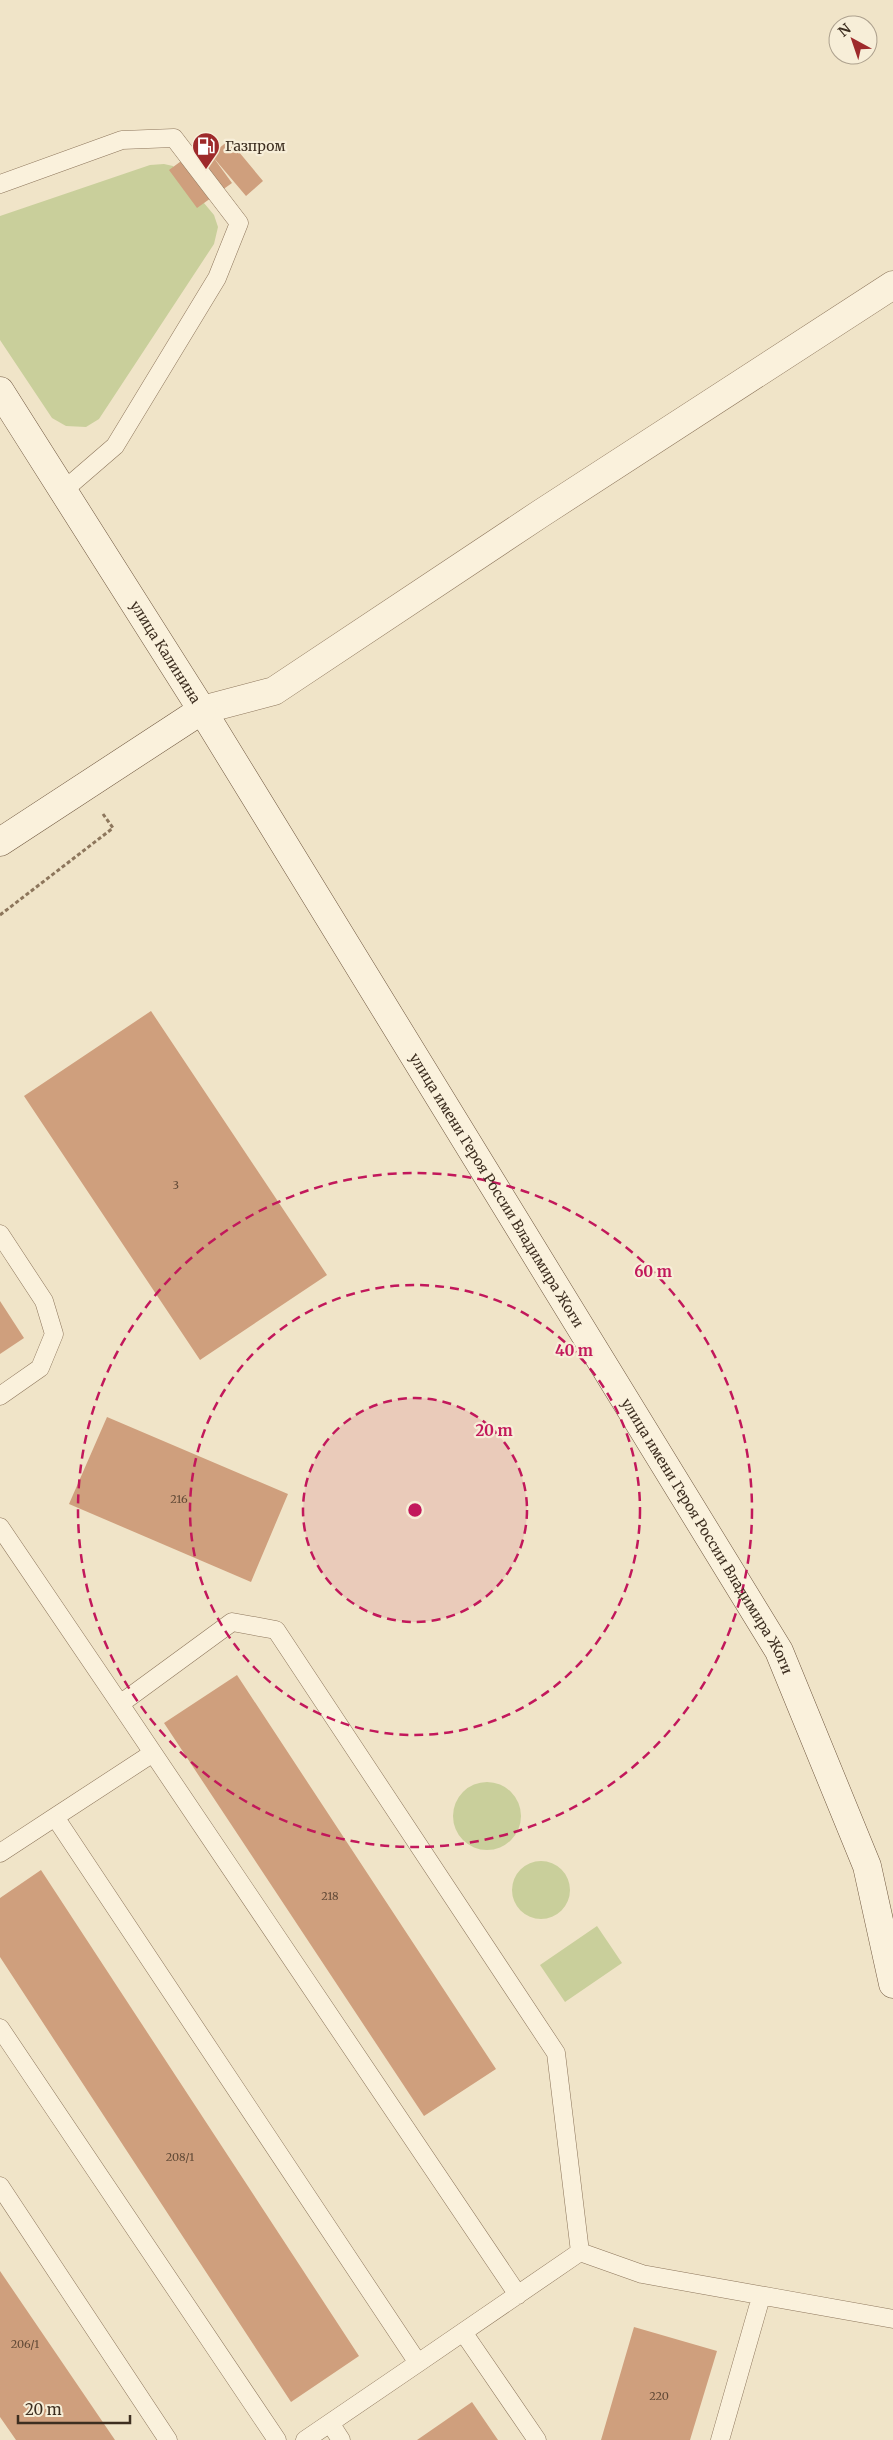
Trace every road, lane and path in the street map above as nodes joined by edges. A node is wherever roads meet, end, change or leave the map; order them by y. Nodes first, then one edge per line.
1 (0, 184) edge
2 (893, 285) edge
3 (0, 391) edge
4 (64, 490) junction
5 (202, 710) junction
6 (85, 787) junction
7 (0, 842) edge
8 (0, 916) edge
9 (0, 1234) edge
10 (0, 1396) edge
11 (0, 1527) edge
12 (120, 1704) junction
13 (153, 1753) junction
14 (55, 1817) junction
15 (0, 1853) edge
16 (893, 1984) edge
17 (0, 2028) edge
18 (0, 2186) edge
19 (580, 2252) junction
20 (518, 2294) junction
21 (761, 2296) junction
22 (893, 2319) edge
23 (463, 2332) junction
24 (418, 2363) junction
25 (330, 2423) junction
26 (168, 2440) edge
27 (277, 2440) edge
28 (305, 2440) edge
29 (341, 2440) edge
30 (536, 2440) edge
31 (720, 2440) edge

1 - 4 lane
2 - 5 main road
3 - 4 main road, улица Калинина
4 - 5 main road, улица Калинина
5 - 6 main road, улица Калинина
5 - 16 main road, улица имени Героя России Владимира Жоги
6 - 7 main road, улица Калинина
6 - 8 path
9 - 10 lane
11 - 12 lane
12 - 13 lane
12 - 19 lane
13 - 14 lane
13 - 20 lane
14 - 15 lane
14 - 24 lane
17 - 27 lane
18 - 26 lane
19 - 20 lane
19 - 21 lane
20 - 23 lane
21 - 22 lane
21 - 31 lane
23 - 24 lane
23 - 30 lane
24 - 25 lane
25 - 28 lane
25 - 29 lane

